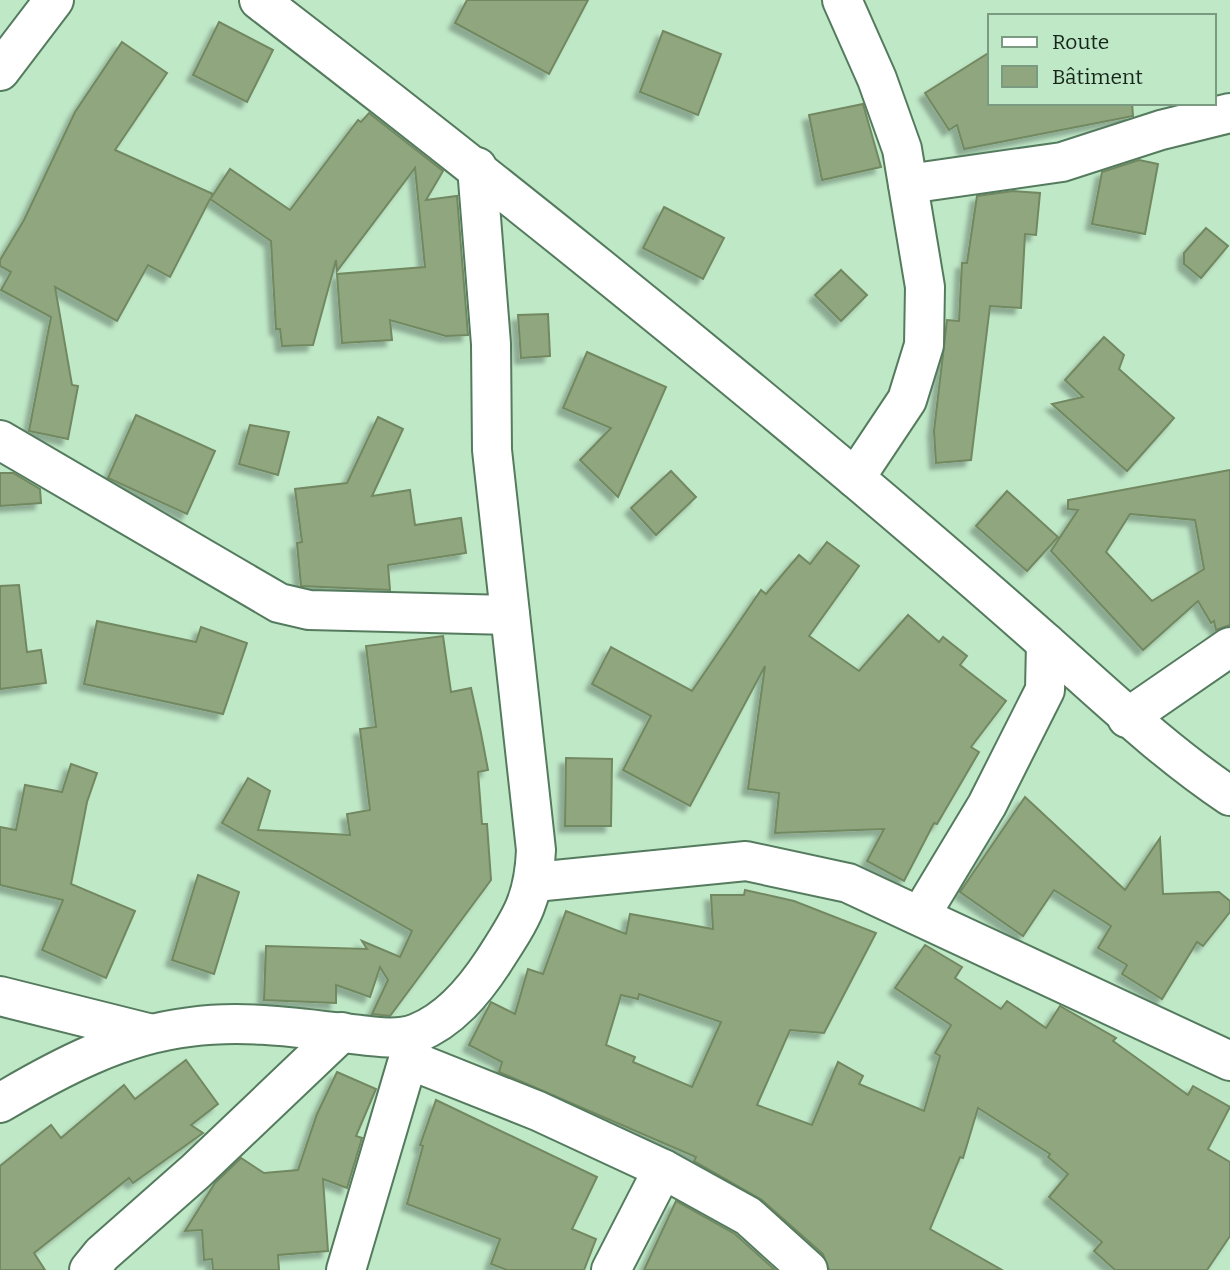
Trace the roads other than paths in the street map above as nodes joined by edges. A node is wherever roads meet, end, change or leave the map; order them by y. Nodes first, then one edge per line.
1 (54, 0) edge
2 (258, 0) edge
3 (842, 0) edge
4 (0, 71) edge
5 (1230, 113) edge
6 (477, 166) junction
7 (908, 184) junction
8 (0, 440) edge
9 (855, 478) junction
10 (510, 615) junction
11 (1046, 643) junction
12 (1230, 647) edge
13 (1127, 718) junction
14 (1230, 796) edge
15 (535, 882) junction
16 (920, 916) junction
17 (0, 996) edge
18 (342, 1032) junction
19 (148, 1033) junction
20 (412, 1047) junction
21 (1230, 1061) edge
22 (0, 1103) edge
23 (663, 1169) junction
24 (89, 1270) edge
25 (346, 1270) edge
26 (611, 1270) edge
27 (808, 1270) edge

1 - 4 street
2 - 6 street
3 - 7 street
5 - 7 street
6 - 9 street
6 - 10 street
7 - 9 street
8 - 10 street
9 - 11 street
10 - 15 street
11 - 13 street
11 - 16 street
12 - 13 street
13 - 14 street
15 - 16 street
15 - 20 street
16 - 21 street
17 - 19 street
18 - 19 street
18 - 20 street
18 - 24 street
19 - 22 street
20 - 23 street
20 - 25 street
23 - 26 street
23 - 27 street

